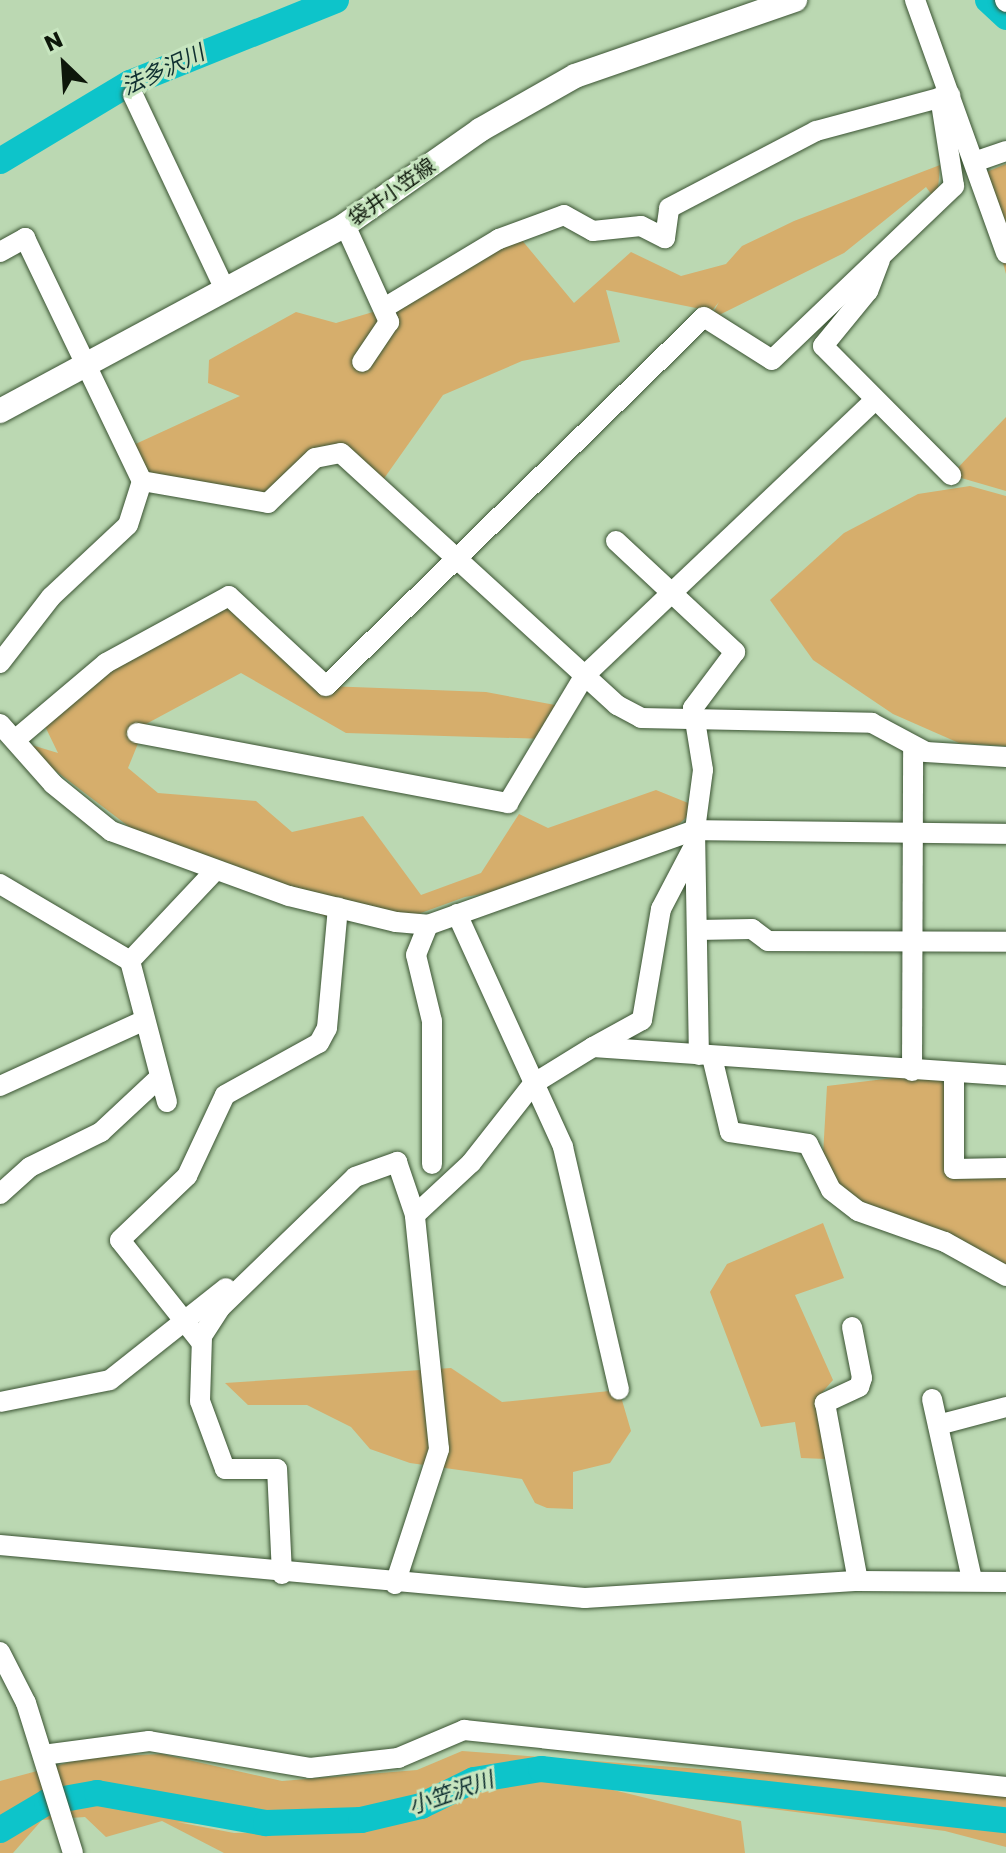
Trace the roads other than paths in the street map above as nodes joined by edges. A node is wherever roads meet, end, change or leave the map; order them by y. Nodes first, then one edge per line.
1 (795, 0) edge
2 (915, 0) edge
3 (133, 95) dead end
4 (946, 96) junction
5 (1006, 151) edge
6 (977, 161) junction
7 (345, 225) junction
8 (0, 252) edge
9 (1006, 253) edge
10 (880, 257) junction
11 (225, 290) junction
12 (384, 308) junction
13 (362, 362) dead end
14 (84, 365) junction
15 (874, 401) junction
16 (0, 411) edge
17 (951, 475) dead end
18 (142, 481) junction
19 (616, 541) dead end
20 (453, 555) junction
21 (672, 593) junction
22 (0, 663) edge
23 (585, 675) junction
24 (0, 708) edge
25 (695, 718) junction
26 (0, 724) edge
27 (137, 733) dead end
28 (19, 737) junction
29 (913, 746) junction
30 (1006, 757) edge
31 (911, 833) junction
32 (1006, 834) edge
33 (695, 837) junction
34 (214, 872) junction
35 (0, 884) edge
36 (338, 908) junction
37 (457, 914) junction
38 (428, 925) junction
39 (697, 930) junction
40 (912, 941) junction
41 (1006, 942) edge
42 (130, 961) junction
43 (145, 1020) junction
44 (593, 1047) junction
45 (705, 1056) junction
46 (912, 1071) junction
47 (954, 1073) junction
48 (1006, 1075) edge
49 (159, 1078) junction
50 (533, 1084) junction
51 (0, 1086) edge
52 (167, 1102) dead end
53 (432, 1164) dead end
54 (1006, 1168) edge
55 (0, 1194) edge
56 (415, 1215) junction
57 (1006, 1276) edge
58 (233, 1295) junction
59 (185, 1322) junction
60 (852, 1327) dead end
61 (201, 1342) junction
62 (619, 1390) dead end
63 (932, 1399) dead end
64 (0, 1402) edge
65 (1006, 1407) edge
66 (938, 1425) junction
67 (0, 1545) edge
68 (282, 1574) junction
69 (972, 1579) junction
70 (858, 1581) junction
71 (1006, 1582) edge
72 (395, 1584) junction
73 (0, 1652) edge
74 (43, 1755) junction
75 (1006, 1787) edge
76 (73, 1853) edge

1 - 7 main road, 袋井小笠線
2 - 4 street
3 - 11 street
4 - 6 street
4 - 10 street
4 - 12 street
5 - 6 street
6 - 9 street
7 - 11 main road, 袋井小笠線
7 - 12 street
8 - 14 street
10 - 15 street
10 - 20 street
11 - 14 main road, 袋井小笠線
12 - 13 street
14 - 16 main road, 袋井小笠線
14 - 18 street
15 - 17 street
15 - 21 street
18 - 20 street
18 - 22 street
19 - 21 street
20 - 23 street
20 - 28 street
21 - 23 street
21 - 25 street
23 - 25 street
23 - 27 street
24 - 28 street
25 - 29 street
25 - 33 street
26 - 28 street
28 - 34 street
29 - 30 street
29 - 31 street
31 - 32 street
31 - 33 street
31 - 40 street
33 - 37 street
33 - 39 street
33 - 44 street
34 - 36 street
34 - 42 street
35 - 42 street
36 - 38 street
36 - 59 street
37 - 38 street
37 - 50 street
38 - 53 street
39 - 40 street
39 - 45 street
40 - 41 street
40 - 46 street
42 - 43 street
43 - 49 street
43 - 51 street
44 - 45 street
44 - 50 street
45 - 46 street
45 - 57 street
46 - 47 street
47 - 48 street
47 - 54 street
49 - 52 street
49 - 55 street
50 - 56 street
50 - 62 street
56 - 58 street
56 - 72 street
58 - 59 street
58 - 61 street
59 - 61 street
59 - 64 street
60 - 70 street
61 - 68 street
63 - 66 street
65 - 66 street
66 - 69 street
67 - 68 street
68 - 72 street
69 - 70 street
69 - 71 street
70 - 72 street
73 - 74 street
74 - 75 street
74 - 76 street

